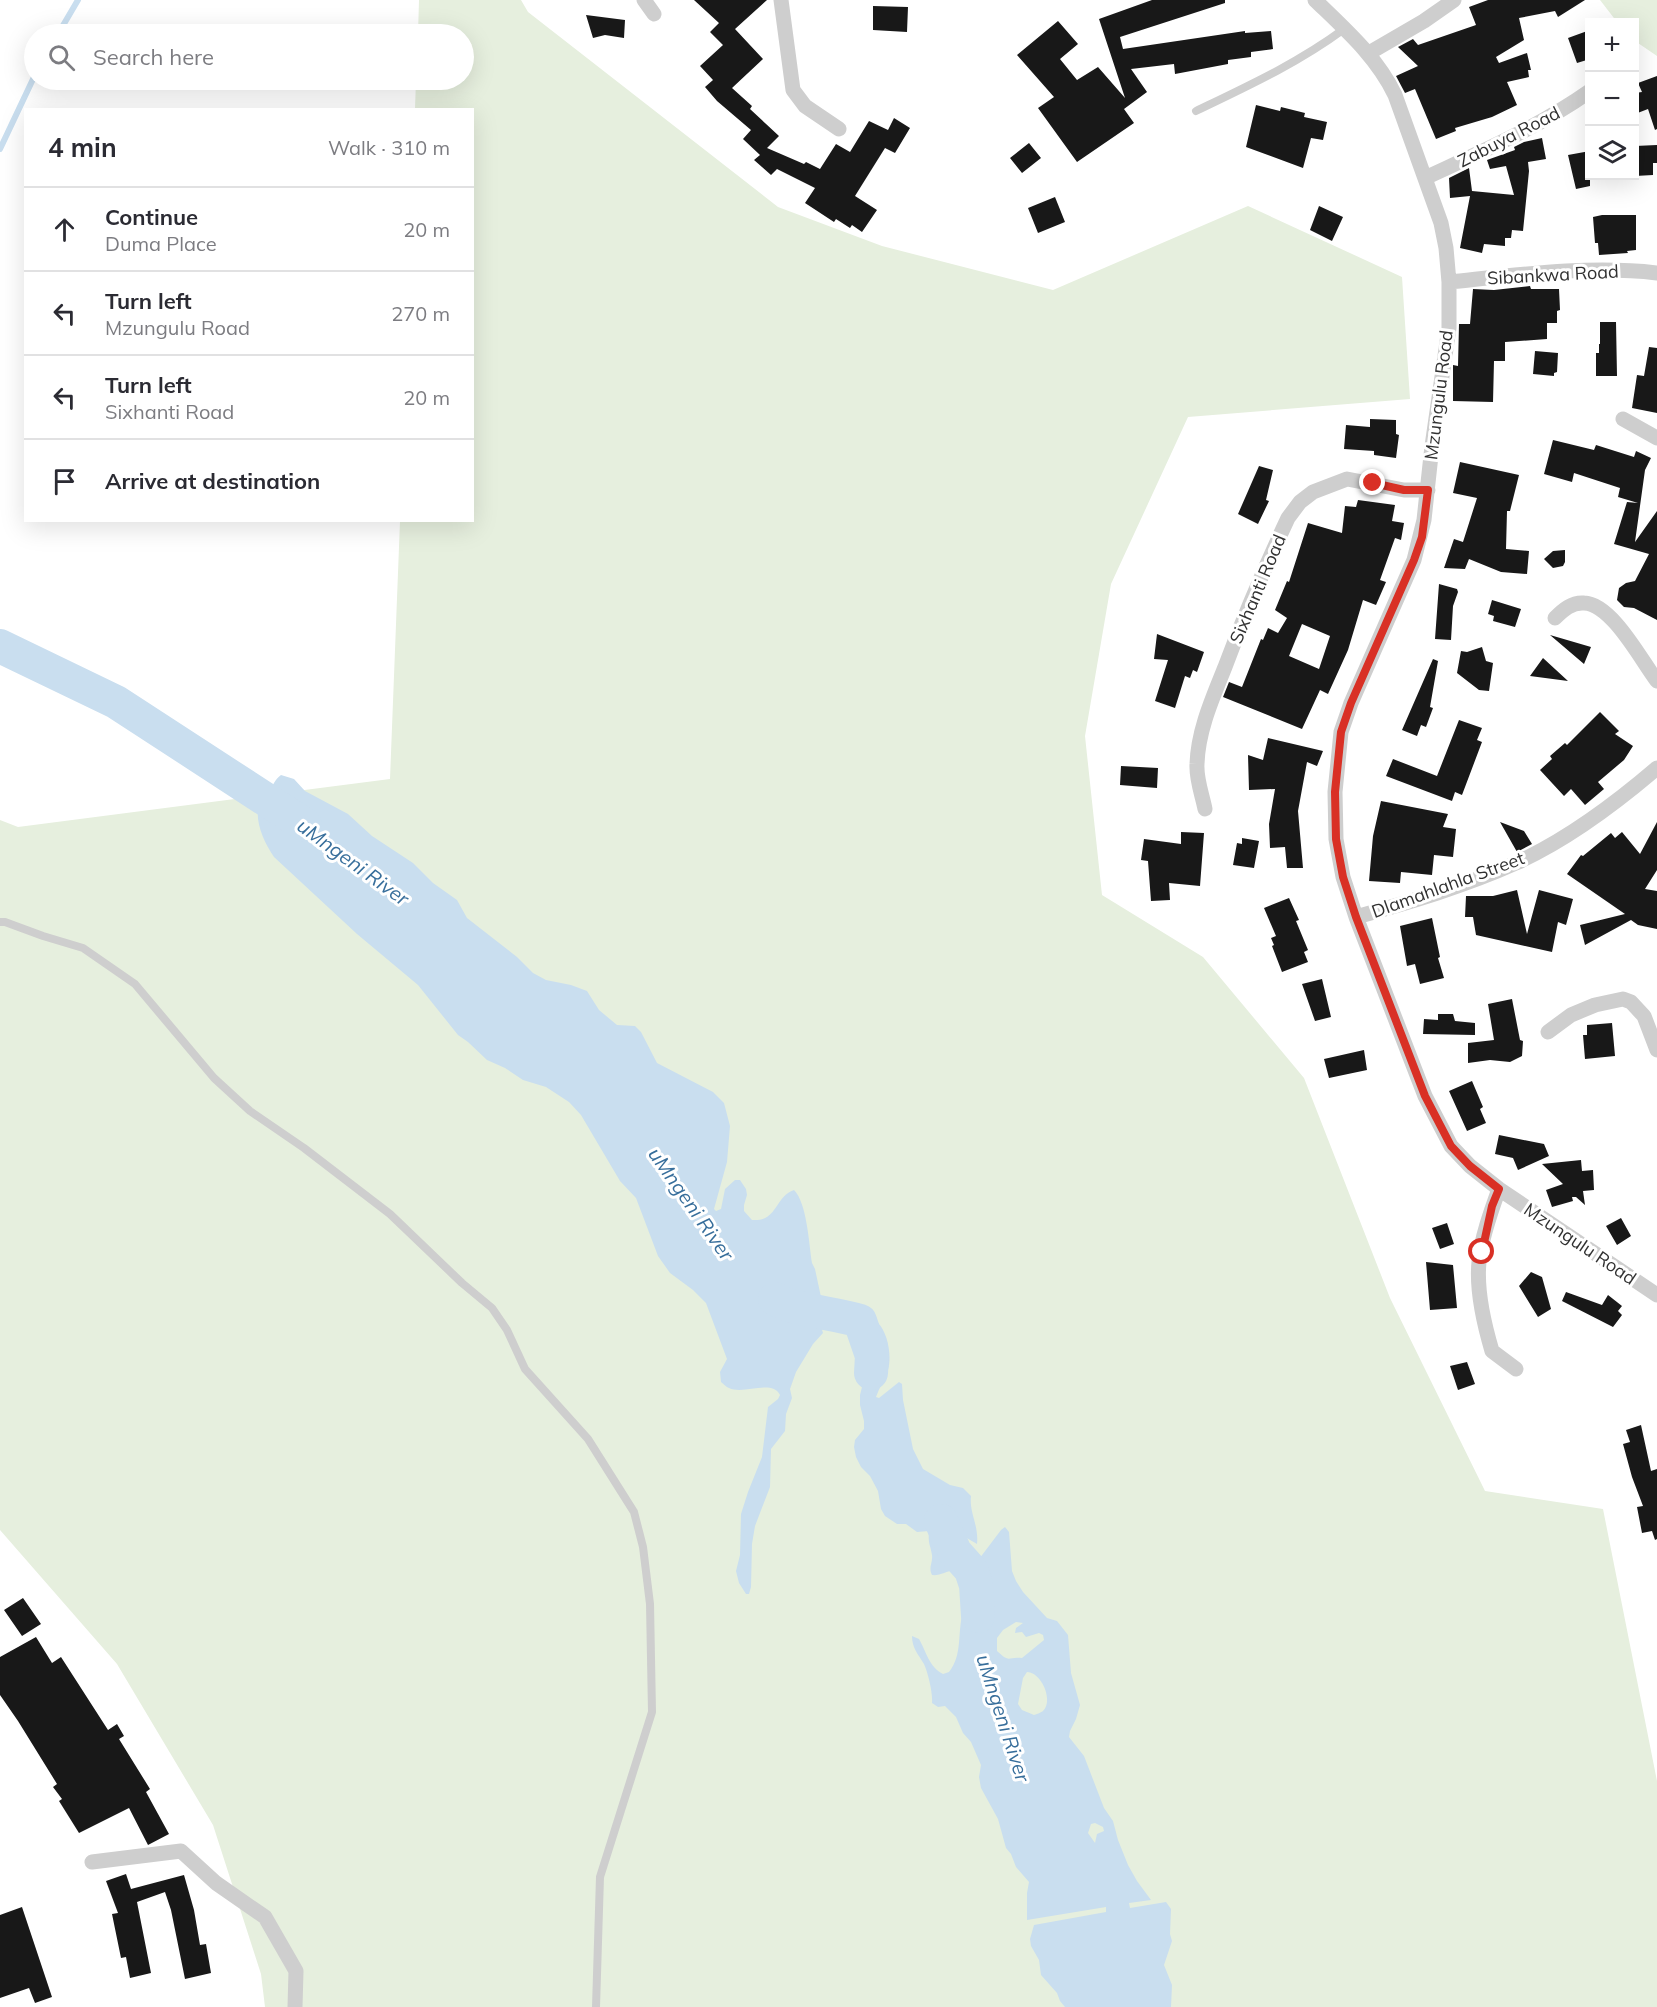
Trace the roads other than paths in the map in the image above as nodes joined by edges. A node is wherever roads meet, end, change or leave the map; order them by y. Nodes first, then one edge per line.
1 (644, 0) edge
2 (781, 0) edge
3 (1315, 0) edge
4 (1454, 0) edge
5 (654, 14) dead end
6 (1344, 28) junction
7 (1369, 53) junction
8 (1585, 95) edge
9 (1196, 111) dead end
10 (839, 129) dead end
11 (1425, 178) junction
12 (1657, 273) edge
13 (1449, 282) junction
14 (1623, 419) dead end
15 (1657, 438) edge
16 (1428, 490) junction
17 (1555, 618) dead end
18 (1657, 681) edge
19 (1657, 768) edge
20 (1205, 809) dead end
21 (1356, 917) junction
22 (0, 922) edge
23 (1548, 1032) dead end
24 (1657, 1050) edge
25 (1499, 1189) junction
26 (1657, 1295) edge
27 (1516, 1369) dead end
28 (92, 1862) dead end
29 (295, 2007) edge
30 (596, 2007) edge

1 - 5 street
2 - 10 street
3 - 6 street, Mzungulu Road
4 - 7 street
6 - 7 street, Mzungulu Road
6 - 9 lane
7 - 11 street, Mzungulu Road
8 - 11 street, Zabuya Road
11 - 13 street, Mzungulu Road
12 - 13 street, Sibankwa Road
13 - 16 street, Mzungulu Road
14 - 15 street
16 - 20 street, Sixhanti Road
16 - 21 street, Mzungulu Road
17 - 18 street
19 - 21 street, Dlamahlahla Street
21 - 25 street, Mzungulu Road
22 - 30 lane
23 - 24 street
25 - 26 street, Mzungulu Road
25 - 27 street
28 - 29 street

